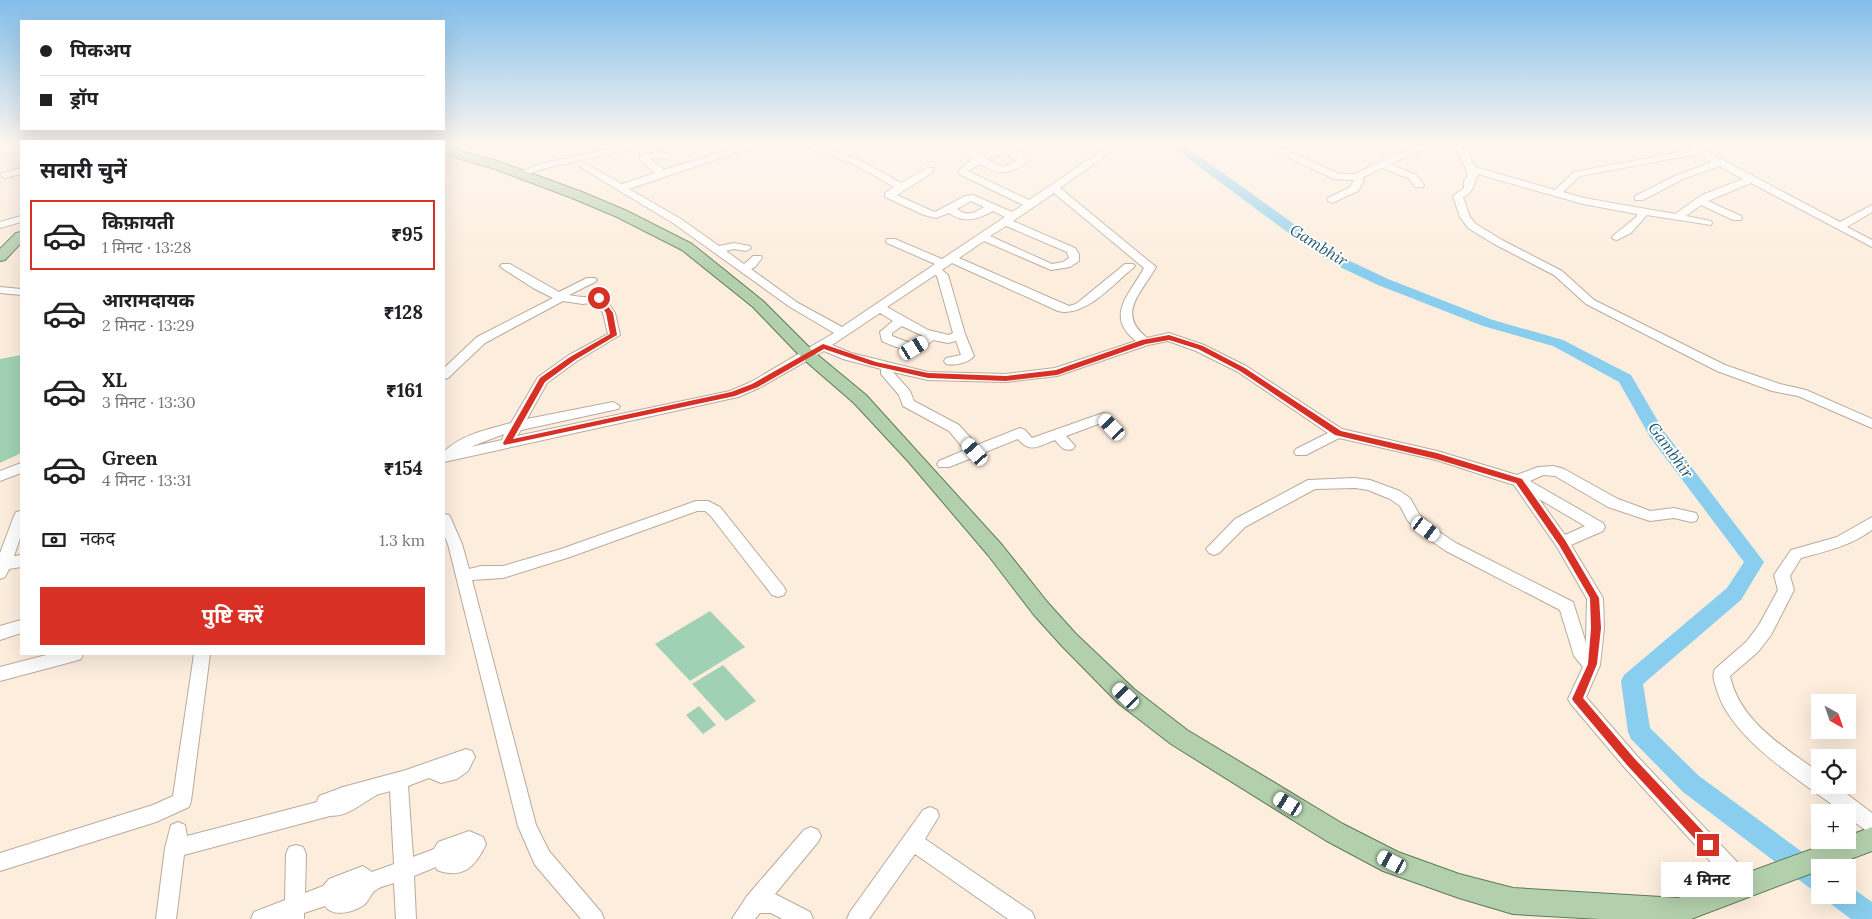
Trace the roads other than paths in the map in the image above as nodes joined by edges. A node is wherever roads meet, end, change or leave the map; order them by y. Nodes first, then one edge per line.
1 (552, 186) edge
2 (617, 186) edge
3 (626, 186) edge
4 (991, 186) edge
5 (1059, 186) edge
6 (1356, 186) edge
7 (1469, 186) edge
8 (1532, 186) edge
9 (1564, 186) edge
10 (1663, 186) edge
11 (1732, 186) edge
12 (1764, 186) edge
13 (901, 187) edge
14 (621, 188) junction
15 (1055, 189) junction
16 (1557, 193) junction
17 (1638, 198) dead end
18 (1332, 200) dead end
19 (1700, 201) junction
20 (1031, 205) junction
21 (992, 207) junction
22 (1872, 208) edge
23 (950, 209) junction
24 (1642, 212) junction
25 (1677, 218) junction
26 (1736, 218) dead end
27 (1010, 219) junction
28 (19, 220) edge
29 (1707, 223) dead end
30 (0, 226) edge
31 (1839, 226) junction
32 (0, 235) edge
33 (20, 237) edge
34 (983, 237) junction
35 (1617, 238) dead end
36 (891, 241) dead end
37 (1872, 244) edge
38 (746, 248) dead end
39 (718, 250) junction
40 (0, 257) edge
41 (757, 258) dead end
42 (944, 264) junction
43 (506, 266) dead end
44 (1129, 266) dead end
45 (744, 268) junction
46 (0, 290) edge
47 (20, 292) edge
48 (561, 297) junction
49 (599, 298) junction
50 (880, 308) junction
51 (902, 320) junction
52 (843, 333) junction
53 (959, 334) junction
54 (932, 335) junction
55 (1145, 342) junction
56 (816, 351) junction
57 (950, 361) dead end
58 (888, 367) junction
59 (445, 374) edge
60 (613, 406) dead end
61 (1872, 424) edge
62 (516, 427) junction
63 (1112, 427) dead end
64 (1338, 433) junction
65 (1057, 434) junction
66 (507, 443) junction
67 (1068, 446) dead end
68 (1301, 452) dead end
69 (977, 454) junction
70 (446, 456) edge
71 (944, 464) dead end
72 (20, 468) edge
73 (0, 477) edge
74 (20, 477) edge
75 (1519, 481) junction
76 (1691, 517) dead end
77 (20, 519) edge
78 (1872, 522) edge
79 (445, 526) edge
80 (1562, 543) junction
81 (1214, 549) dead end
82 (20, 561) edge
83 (2, 569) edge
84 (463, 576) junction
85 (778, 591) dead end
86 (20, 627) edge
87 (0, 633) edge
88 (71, 655) edge
89 (202, 655) edge
90 (1592, 664) junction
91 (0, 674) edge
92 (433, 769) dead end
93 (1811, 776) edge
94 (399, 780) junction
95 (1831, 794) edge
96 (930, 816) dead end
97 (1870, 834) edge
98 (811, 836) dead end
99 (912, 841) junction
100 (296, 854) dead end
101 (440, 856) dead end
102 (0, 862) edge
103 (404, 870) junction
104 (1746, 887) junction
105 (754, 903) junction
106 (294, 913) edge
107 (1680, 915) edge
108 (166, 919) edge
109 (261, 919) edge
110 (406, 919) edge
111 (594, 919) edge
112 (742, 919) edge
113 (803, 919) edge
114 (856, 919) edge
115 (1025, 919) edge

1 - 56 main road
2 - 14 street
3 - 14 street
4 - 20 street
5 - 15 street
6 - 18 street
7 - 61 street
8 - 16 street
9 - 16 street
10 - 17 street
11 - 19 street
12 - 31 street
13 - 23 street
14 - 39 street
15 - 20 street
15 - 55 street
16 - 24 street
19 - 25 street
19 - 26 street
20 - 27 street
21 - 23 street
21 - 23 street
21 - 27 street
22 - 31 street
24 - 25 street
24 - 35 street
25 - 29 street
27 - 34 street
27 - 34 street
28 - 30 street
28 - 32 street
31 - 37 street
33 - 40 main road
34 - 42 street
36 - 42 street
38 - 39 street
39 - 45 street
41 - 45 street
42 - 44 street
42 - 50 street
42 - 53 street
43 - 48 street
45 - 52 street
46 - 47 street
48 - 49 street
48 - 49 street
48 - 59 street
49 - 62 street
50 - 51 street
50 - 52 street
51 - 54 street
51 - 54 street
52 - 56 street
53 - 54 street
53 - 57 street
55 - 58 street
55 - 64 street
56 - 58 street
56 - 66 street
56 - 107 main road
58 - 69 street
60 - 62 street
62 - 66 street
62 - 70 street
63 - 65 street
64 - 68 street
64 - 75 street
65 - 67 street
65 - 69 street
66 - 70 street
69 - 71 street
72 - 73 street
73 - 74 street
75 - 76 street
75 - 80 street
75 - 80 street
77 - 83 street
78 - 93 street
79 - 84 street
80 - 90 street
81 - 90 street
82 - 83 street
84 - 85 street
84 - 111 street
86 - 87 street
88 - 91 street
89 - 102 street
90 - 104 street
92 - 94 street
94 - 103 street
94 - 108 street
95 - 97 street
96 - 99 street
97 - 104 main road
98 - 105 street
99 - 114 street
99 - 115 street
100 - 106 street
101 - 103 street
103 - 106 street
103 - 110 street
104 - 107 main road
105 - 112 street
105 - 113 street
106 - 109 street

